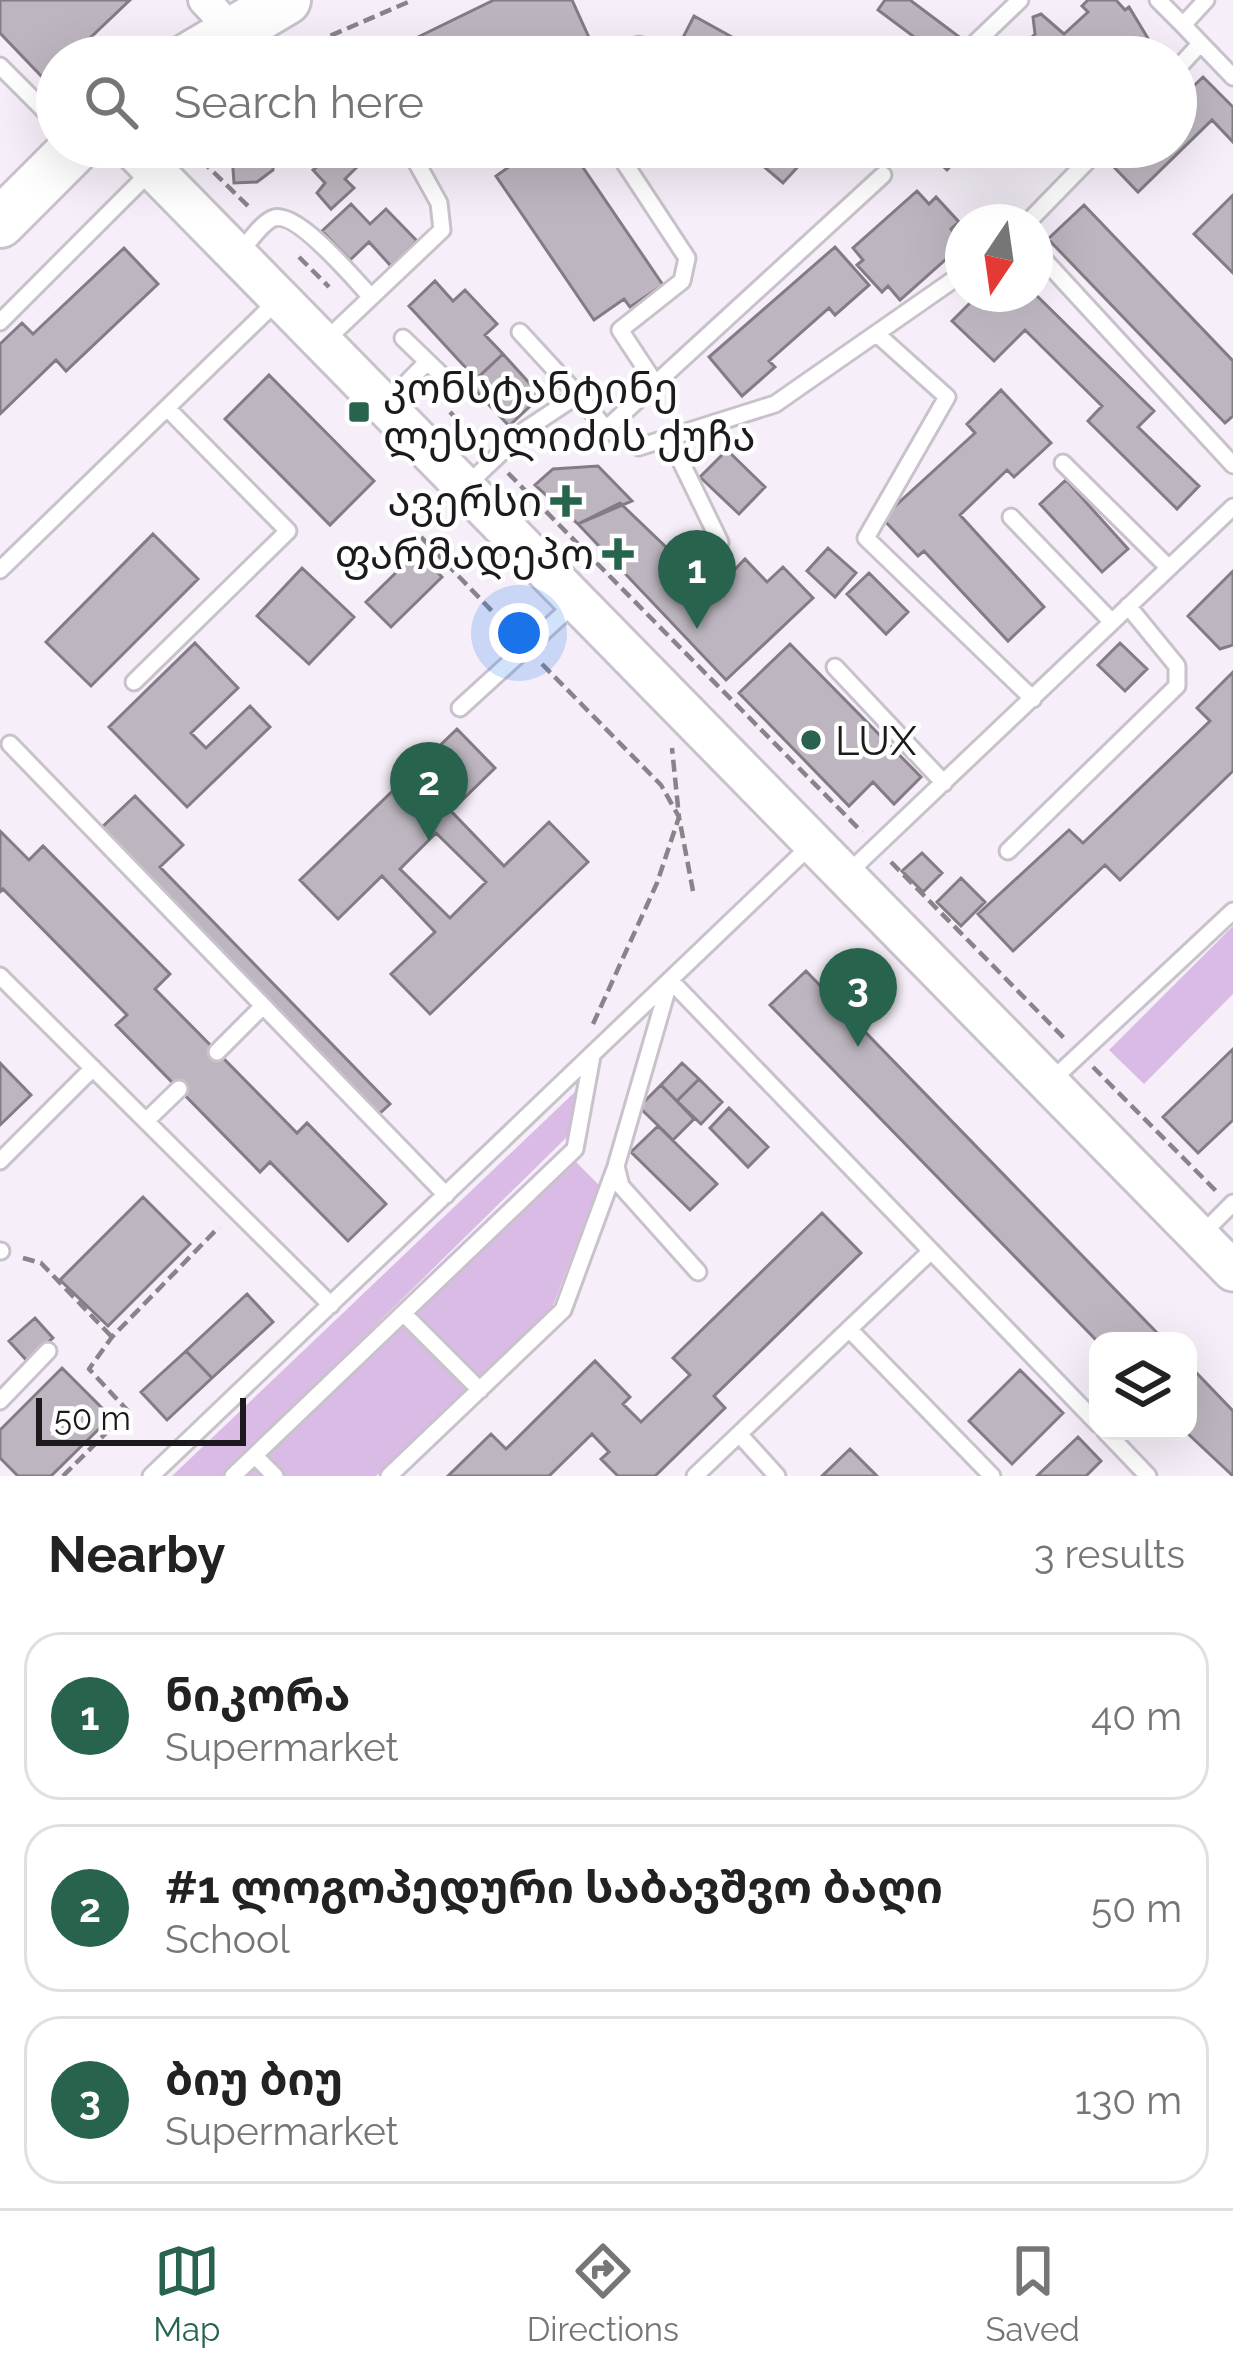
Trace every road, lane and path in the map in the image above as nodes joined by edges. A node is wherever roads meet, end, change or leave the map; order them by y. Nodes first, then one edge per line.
1 (286, 0) edge
2 (412, 0) edge
3 (1020, 0) edge
4 (1158, 0) edge
5 (1206, 0) edge
6 (218, 15) edge
7 (1183, 26) junction
8 (329, 36) edge
9 (982, 36) edge
10 (1193, 36) edge
11 (1197, 40) edge
12 (1201, 44) junction
13 (1197, 48) edge
14 (0, 66) edge
15 (1233, 76) edge
16 (36, 102) edge
17 (55, 168) edge
18 (133, 168) edge
19 (152, 168) edge
20 (209, 168) edge
21 (420, 168) edge
22 (628, 168) edge
23 (1081, 168) edge
24 (883, 175) dead end
25 (1046, 204) edge
26 (0, 223) edge
27 (266, 224) junction
28 (238, 255) junction
29 (1053, 270) edge
30 (945, 286) edge
31 (371, 297) junction
32 (280, 298) junction
33 (355, 313) junction
34 (0, 322) edge
35 (520, 332) dead end
36 (878, 335) junction
37 (403, 338) dead end
38 (324, 342) junction
39 (420, 368) junction
40 (655, 383) junction
41 (458, 391) dead end
42 (578, 395) junction
43 (385, 404) junction
44 (167, 408) junction
45 (606, 429) junction
46 (669, 437) junction
47 (495, 459) junction
48 (1063, 463) dead end
49 (1233, 465) edge
50 (465, 487) junction
51 (1233, 507) edge
52 (1011, 517) dead end
53 (421, 537) dead end
54 (720, 542) dead end
55 (1168, 568) junction
56 (0, 571) edge
57 (577, 601) junction
58 (1128, 606) junction
59 (1112, 622) junction
60 (526, 647) junction
61 (836, 667) dead end
62 (134, 682) dead end
63 (1033, 699) junction
64 (460, 708) dead end
65 (670, 736) dead end
66 (10, 744) dead end
67 (944, 783) junction
68 (680, 818) junction
69 (814, 843) junction
70 (876, 846) junction
71 (1008, 851) dead end
72 (846, 875) junction
73 (693, 891) dead end
74 (1233, 911) edge
75 (1, 978) edge
76 (670, 980) junction
77 (263, 1006) junction
78 (217, 1052) dead end
79 (592, 1054) junction
80 (1081, 1054) junction
81 (93, 1069) junction
82 (1049, 1083) junction
83 (179, 1089) dead end
84 (146, 1121) junction
85 (0, 1161) edge
86 (616, 1166) junction
87 (446, 1195) junction
88 (1232, 1204) edge
89 (236, 1210) junction
90 (1199, 1236) junction
91 (0, 1251) edge
92 (931, 1251) junction
93 (1233, 1271) edge
94 (698, 1272) dead end
95 (331, 1305) junction
96 (404, 1314) junction
97 (849, 1329) junction
98 (112, 1337) junction
99 (48, 1351) dead end
100 (480, 1390) junction
101 (0, 1401) edge
102 (1089, 1415) edge
103 (739, 1434) junction
104 (1114, 1440) edge
105 (255, 1456) junction
106 (399, 1473) edge
107 (63, 1476) edge
108 (151, 1476) edge
109 (233, 1476) edge
110 (275, 1476) edge
111 (695, 1476) edge
112 (777, 1476) edge
113 (992, 1476) edge
114 (1148, 1476) edge

1 - 6 main road
2 - 8 path
3 - 9 lane
4 - 7 lane
5 - 7 lane
7 - 10 lane
11 - 12 lane
12 - 13 lane
12 - 15 lane
14 - 16 lane
17 - 26 main road
18 - 34 lane
19 - 28 street
20 - 27 path
21 - 31 lane
22 - 40 lane
23 - 25 lane
24 - 40 lane
27 - 28 lane
27 - 31 lane
27 - 33 path
28 - 32 street
29 - 49 lane
30 - 36 lane
31 - 33 lane
32 - 38 street
32 - 44 lane
33 - 38 lane
35 - 42 lane
36 - 46 lane
36 - 63 lane
37 - 39 lane
38 - 43 street
39 - 41 lane
39 - 43 lane
39 - 47 path
40 - 45 lane
42 - 45 lane
42 - 47 lane
43 - 50 street
44 - 56 lane
44 - 62 lane
45 - 46 lane
46 - 54 lane
47 - 50 lane
47 - 70 path
48 - 55 lane
50 - 57 street
51 - 55 lane
52 - 59 lane
53 - 60 path
55 - 58 lane
57 - 60 lane
57 - 69 street
58 - 59 lane
58 - 71 lane
59 - 63 lane
60 - 64 lane
60 - 68 path
61 - 67 lane
63 - 67 lane
65 - 68 path
66 - 77 lane
67 - 70 lane
68 - 73 path
68 - 79 path
69 - 72 street
69 - 76 lane
70 - 72 lane
70 - 80 path
72 - 82 street
74 - 80 lane
75 - 81 lane
76 - 79 lane
76 - 86 lane
76 - 92 lane
77 - 78 lane
77 - 87 lane
79 - 87 lane
79 - 96 lane
80 - 82 lane
80 - 88 path
81 - 84 lane
81 - 85 lane
82 - 90 street
83 - 84 lane
84 - 89 lane
86 - 94 lane
86 - 100 lane
87 - 95 lane
88 - 90 lane
89 - 95 lane
89 - 98 path
90 - 93 street
91 - 98 path
92 - 97 lane
92 - 102 lane
95 - 108 lane
96 - 100 lane
96 - 105 lane
97 - 103 lane
97 - 113 lane
98 - 107 path
99 - 101 lane
100 - 106 lane
103 - 111 lane
103 - 112 lane
104 - 114 lane
105 - 109 lane
105 - 110 lane

